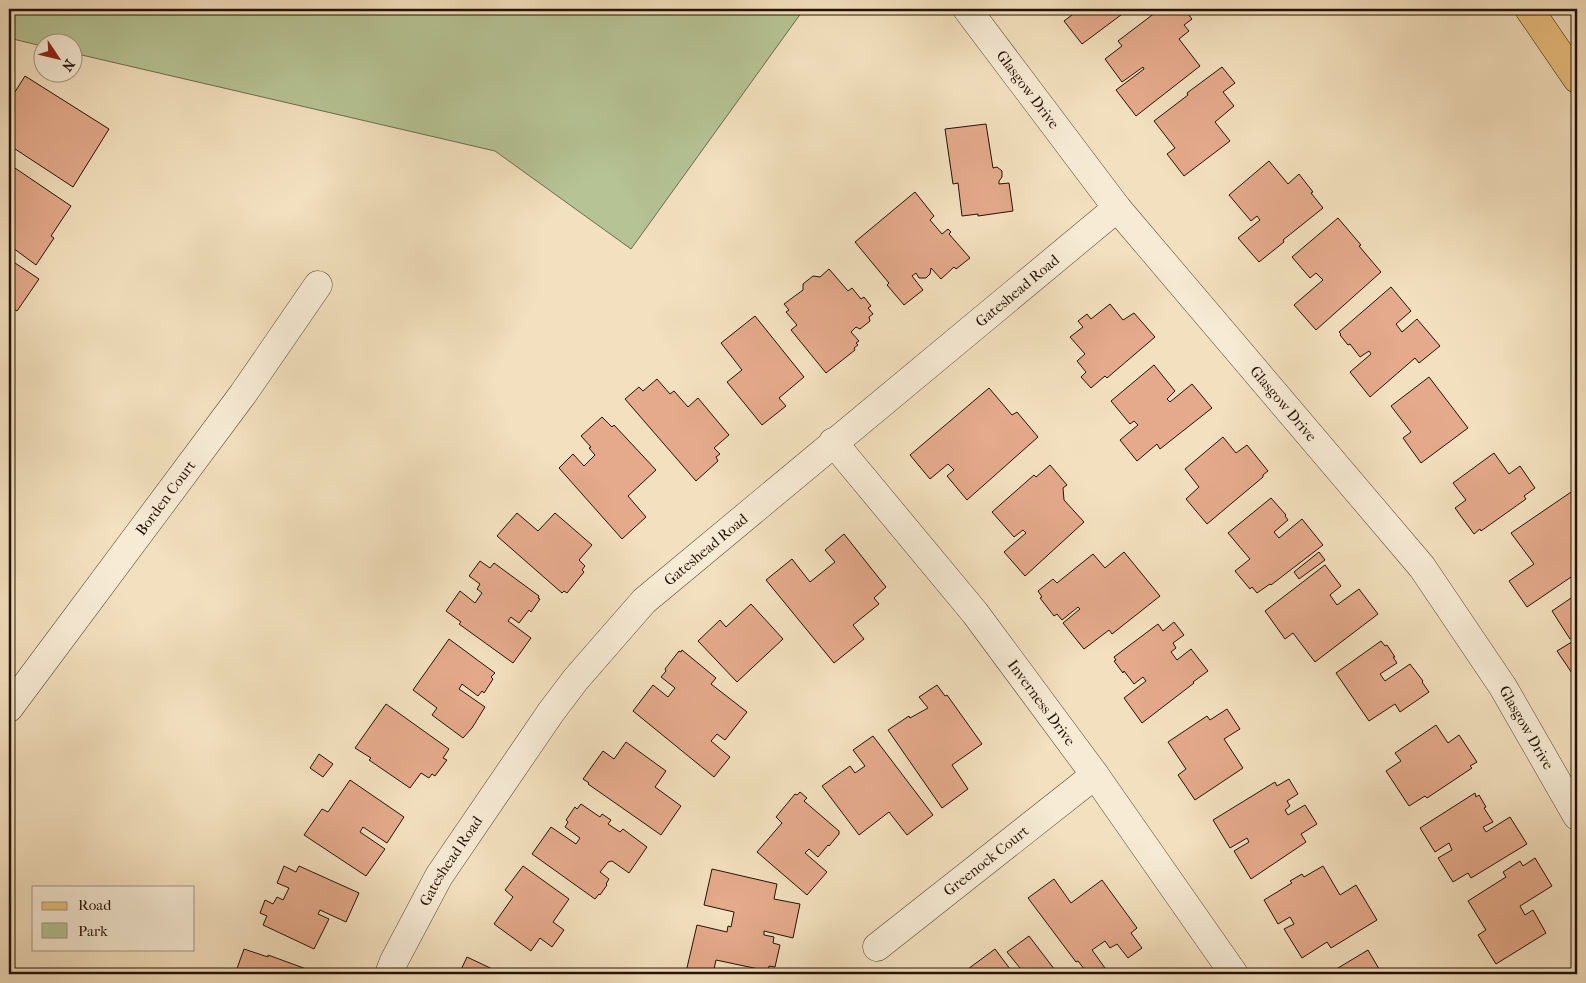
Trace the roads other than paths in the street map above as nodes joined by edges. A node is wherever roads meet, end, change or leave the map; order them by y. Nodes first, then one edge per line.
1 (966, 9) edge
2 (1530, 9) edge
3 (1577, 79) edge
4 (1117, 208) junction
5 (318, 285) dead end
6 (833, 442) junction
7 (11, 699) edge
8 (1095, 775) junction
9 (1577, 816) edge
10 (877, 947) dead end
11 (389, 974) edge
12 (1234, 974) edge

1 - 4 street, Glasgow Drive
2 - 3 main road
4 - 6 street, Gateshead Road
4 - 9 street, Glasgow Drive
5 - 7 street, Borden Court
6 - 8 street, Inverness Drive
6 - 11 street, Gateshead Road
8 - 10 street, Greenock Court
8 - 12 street, Inverness Drive

